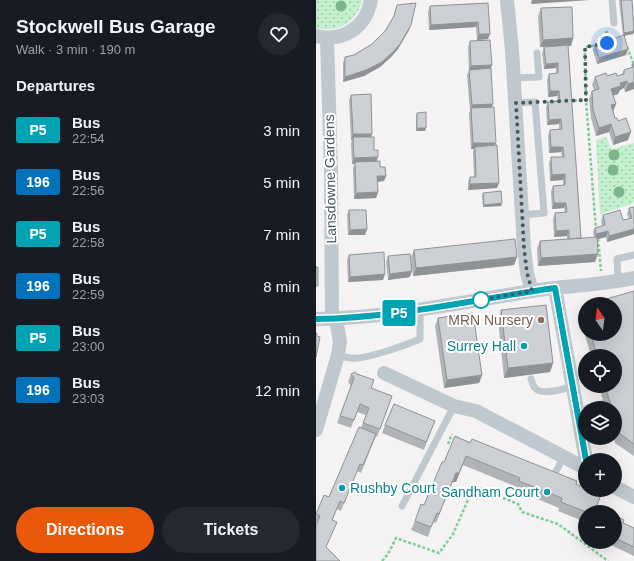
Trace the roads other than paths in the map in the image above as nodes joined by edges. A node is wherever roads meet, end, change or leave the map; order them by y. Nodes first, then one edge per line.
1 (371, 0) edge
2 (507, 0) edge
3 (612, 0) edge
4 (614, 23) dead end
5 (321, 37) edge
6 (537, 53) dead end
7 (514, 78) junction
8 (516, 103) junction
9 (522, 215) junction
10 (634, 255) edge
11 (634, 278) edge
12 (618, 281) junction
13 (555, 288) junction
14 (532, 291) junction
15 (420, 309) junction
16 (316, 319) edge
17 (334, 319) junction
18 (338, 355) junction
19 (384, 373) dead end
20 (531, 379) dead end
21 (572, 387) junction
22 (621, 399) edge
23 (579, 401) edge
24 (613, 401) edge
25 (454, 406) junction
26 (316, 430) edge
27 (561, 454) junction
28 (578, 464) edge
29 (552, 479) edge
30 (622, 491) edge
31 (634, 497) edge
32 (402, 506) dead end

1 - 5 street, Lansdowne Gardens
2 - 7 street
3 - 4 lane
5 - 17 street, Lansdowne Gardens
6 - 7 lane
7 - 8 street
8 - 9 street
8 - 9 lane
9 - 14 street
10 - 12 lane
11 - 12 street
12 - 13 street
13 - 14 street
13 - 21 street
14 - 15 street
15 - 17 street
15 - 18 lane
16 - 17 street
17 - 18 street, Lansdowne Gardens
18 - 26 street, Lansdowne Gardens
19 - 25 street
20 - 21 lane
21 - 23 street
22 - 24 lane
25 - 27 street
25 - 32 lane
27 - 28 street
27 - 29 lane
30 - 31 street

